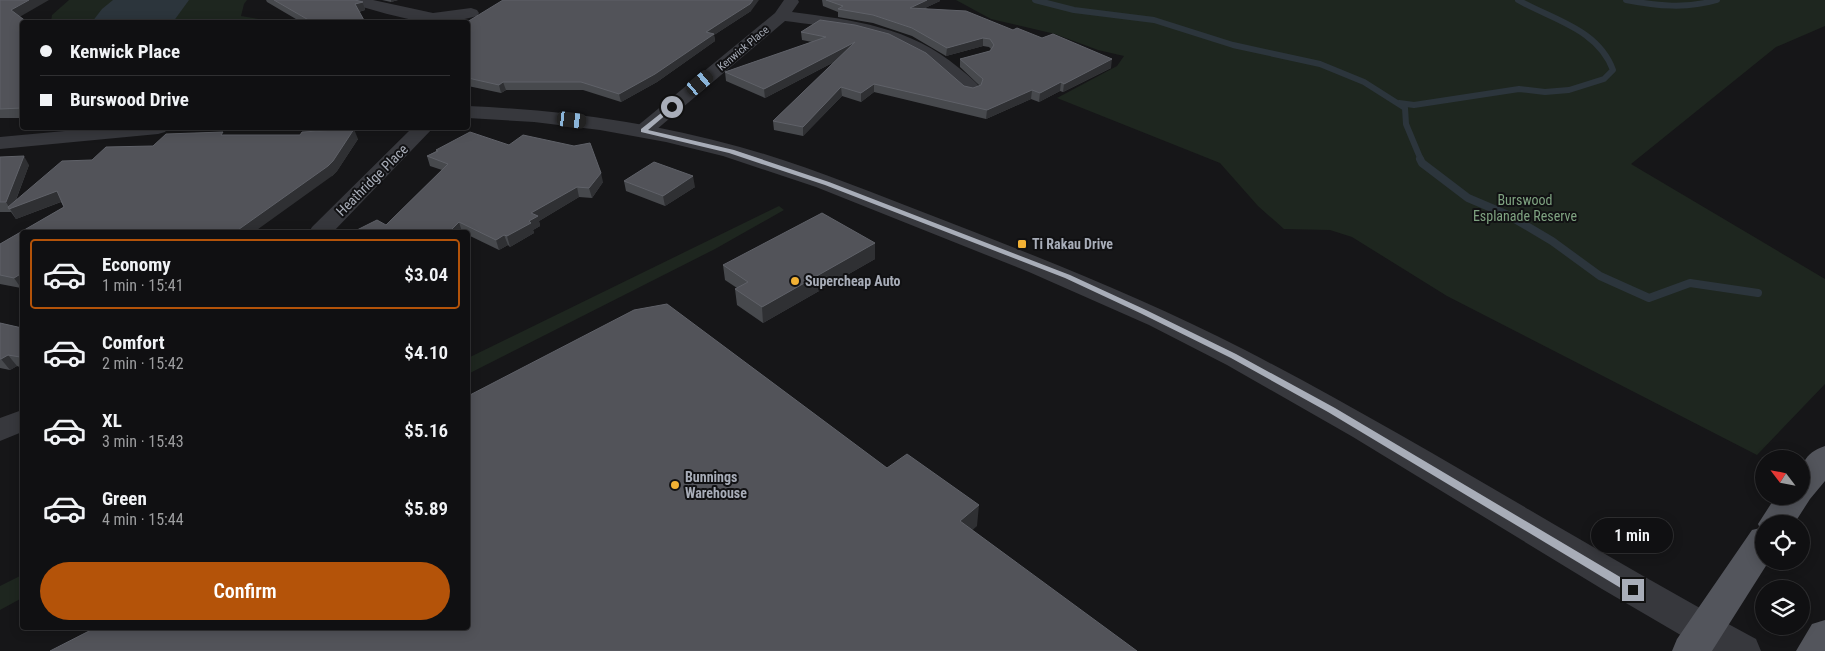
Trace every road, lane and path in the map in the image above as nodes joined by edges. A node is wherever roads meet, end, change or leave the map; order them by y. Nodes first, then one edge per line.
1 (354, 0) edge
2 (792, 0) edge
3 (471, 13) dead end
4 (782, 16) junction
5 (431, 20) edge
6 (963, 59) edge
7 (944, 64) junction
8 (972, 89) edge
9 (470, 112) edge
10 (137, 130) edge
11 (421, 130) edge
12 (643, 131) junction
13 (0, 143) edge
14 (322, 230) edge
15 (20, 421) edge
16 (0, 430) edge
17 (1825, 458) edge
18 (1810, 477) edge
19 (1755, 554) edge
20 (1825, 636) edge
21 (1697, 641) edge
22 (1742, 651) edge
23 (1815, 651) edge

1 - 5 street
2 - 4 street, Kenwick Place
3 - 5 street
4 - 7 street
4 - 12 street, Kenwick Place
6 - 7 street
7 - 8 street
9 - 12 street
10 - 13 street
11 - 14 street, Heathridge Place
12 - 21 street
15 - 16 street
17 - 18 main road
19 - 21 main road
20 - 23 main road
21 - 22 street

